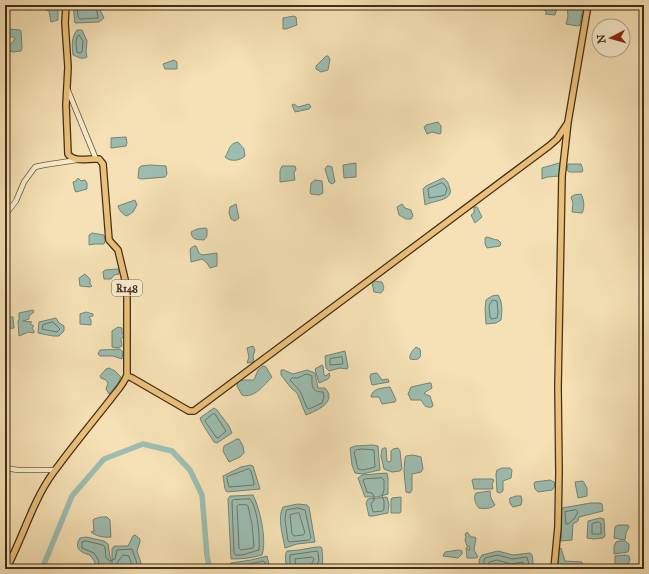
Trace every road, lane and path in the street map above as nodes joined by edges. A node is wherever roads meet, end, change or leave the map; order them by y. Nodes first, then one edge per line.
1 (66, 5) edge
2 (588, 5) edge
3 (67, 87) junction
4 (568, 122) junction
5 (96, 159) junction
6 (76, 160) junction
7 (5, 215) edge
8 (127, 376) junction
9 (5, 468) edge
10 (55, 470) junction
11 (6, 569) edge
12 (554, 569) edge

1 - 3 main road
2 - 4 main road
3 - 5 street
3 - 6 main road
4 - 8 main road
4 - 12 main road
5 - 6 main road
5 - 8 main road, R148
6 - 7 street
8 - 10 main road
9 - 10 street
10 - 11 main road

